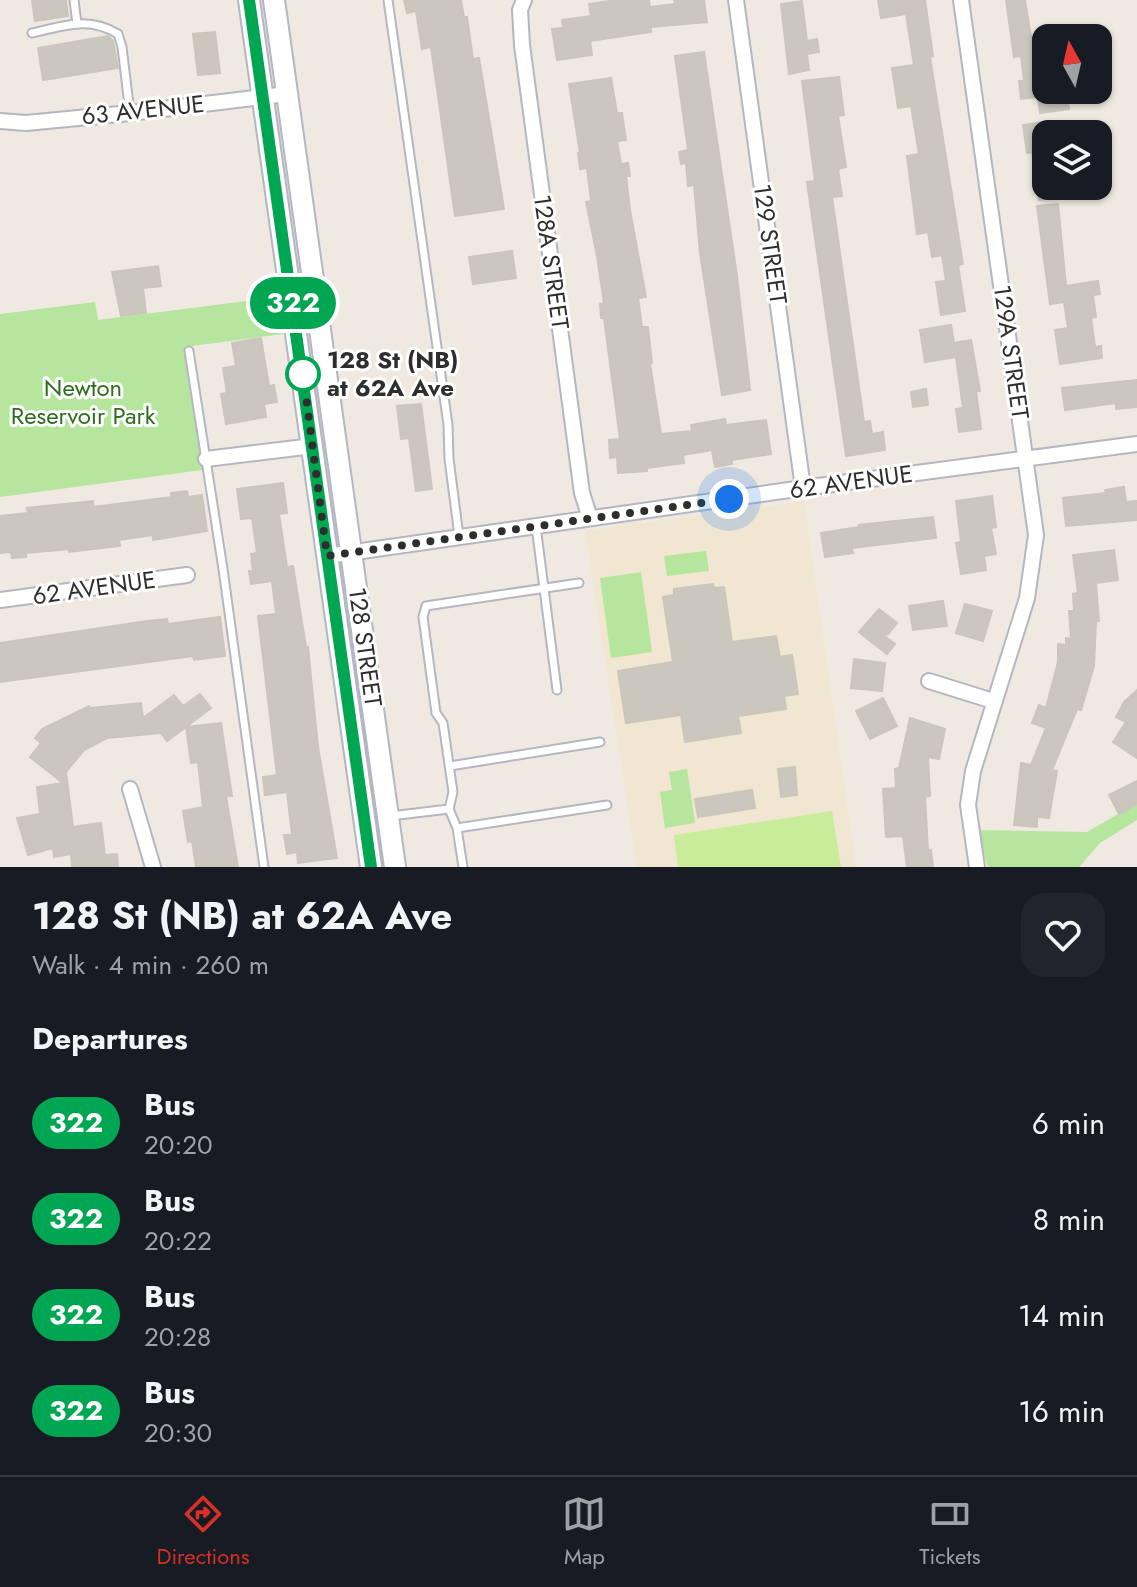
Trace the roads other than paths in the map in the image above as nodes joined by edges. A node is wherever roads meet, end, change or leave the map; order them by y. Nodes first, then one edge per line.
1 (74, 0) edge
2 (249, 0) edge
3 (274, 0) edge
4 (388, 0) edge
5 (736, 0) edge
6 (961, 0) edge
7 (522, 2) edge
8 (77, 24) junction
9 (32, 33) dead end
10 (287, 94) junction
11 (263, 97) junction
12 (130, 113) junction
13 (0, 121) edge
14 (189, 351) dead end
15 (1137, 444) edge
16 (313, 446) junction
17 (206, 459) junction
18 (1026, 459) junction
19 (803, 488) junction
20 (590, 518) junction
21 (536, 526) junction
22 (459, 536) junction
23 (352, 552) junction
24 (327, 556) junction
25 (187, 575) dead end
26 (579, 583) dead end
27 (542, 589) junction
28 (0, 600) edge
29 (929, 681) dead end
30 (557, 690) dead end
31 (993, 701) junction
32 (600, 742) dead end
33 (450, 766) junction
34 (130, 789) dead end
35 (607, 805) dead end
36 (449, 809) junction
37 (388, 816) junction
38 (457, 828) junction
39 (153, 867) edge
40 (264, 867) edge
41 (371, 867) edge
42 (395, 867) edge
43 (463, 867) edge
44 (977, 867) edge

1 - 8 lane
2 - 11 main road, 128 STREET
3 - 10 main road, 128 STREET
4 - 22 lane
5 - 19 street, 129 STREET
6 - 18 street, 129A STREET
7 - 20 street, 128A STREET
8 - 9 lane
8 - 12 lane
10 - 11 street, 63 AVENUE
10 - 23 main road, 128 STREET
11 - 12 street, 63 AVENUE
11 - 16 main road, 128 STREET
12 - 13 street, 63 AVENUE
14 - 17 lane
15 - 18 street, 62 AVENUE
16 - 17 street
16 - 24 main road, 128 STREET
17 - 40 lane
18 - 19 street, 62 AVENUE
18 - 31 street, 129A STREET
19 - 20 street, 62 AVENUE
20 - 21 street, 62 AVENUE
21 - 22 street, 62 AVENUE
21 - 27 lane
22 - 23 street, 62 AVENUE
23 - 24 street, 62 AVENUE
23 - 37 main road, 128 STREET
24 - 41 main road, 128 STREET
25 - 28 street, 62 AVENUE
26 - 27 lane
27 - 30 lane
27 - 33 lane
29 - 31 street
31 - 44 street, 129A STREET
32 - 33 lane
33 - 36 lane
34 - 39 street
35 - 38 lane
36 - 37 lane
36 - 38 lane
37 - 42 main road, 128 STREET
38 - 43 lane

